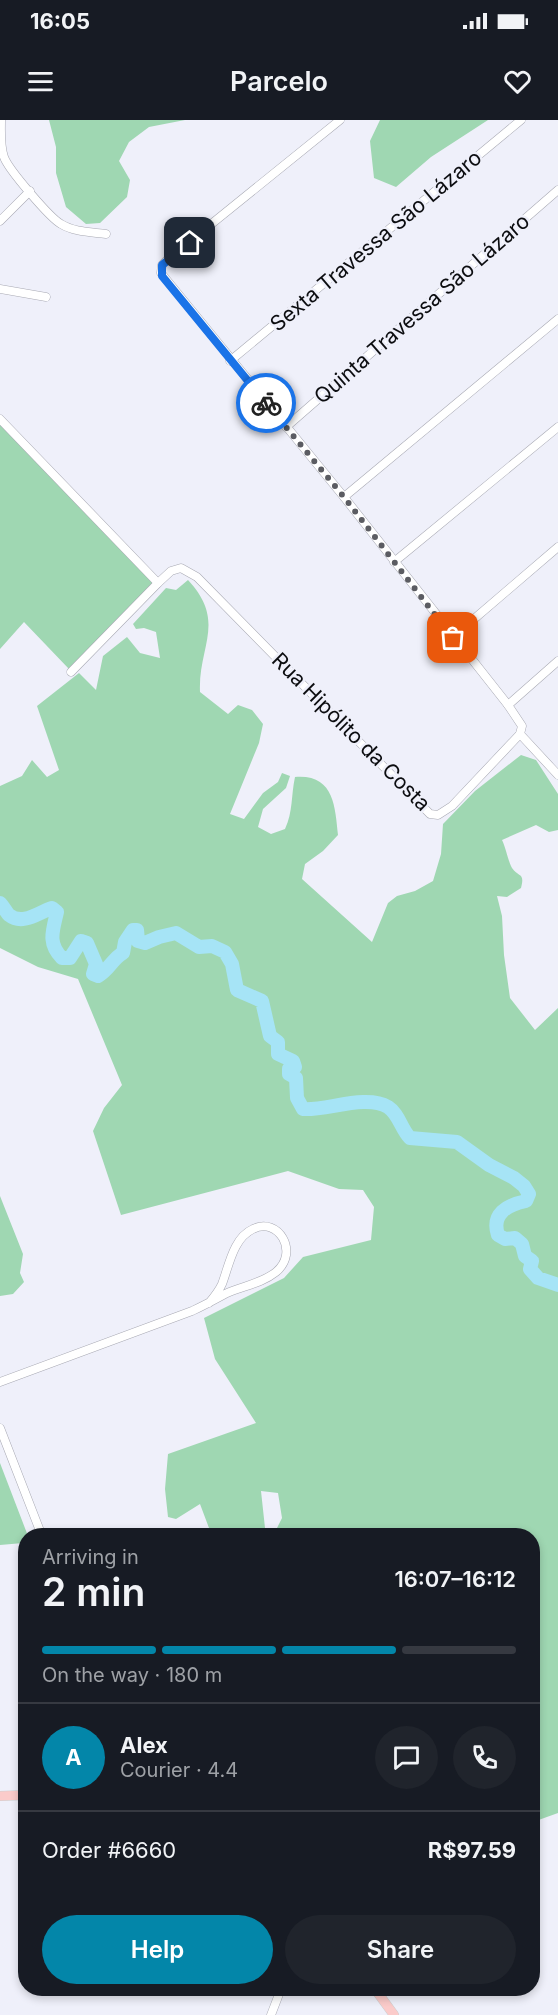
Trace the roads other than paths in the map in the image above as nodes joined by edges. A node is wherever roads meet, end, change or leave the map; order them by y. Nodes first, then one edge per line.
1 (1, 120) edge
2 (340, 120) edge
3 (521, 120) edge
4 (558, 190) edge
5 (30, 191) junction
6 (0, 221) edge
7 (106, 234) dead end
8 (0, 289) edge
9 (46, 297) dead end
10 (558, 320) edge
11 (230, 361) junction
12 (0, 419) edge
13 (286, 427) junction
14 (558, 427) edge
15 (344, 497) junction
16 (558, 547) edge
17 (394, 562) junction
18 (158, 583) junction
19 (453, 638) junction
20 (558, 661) edge
21 (71, 672) dead end
22 (508, 705) junction
23 (520, 734) junction
24 (558, 775) edge
25 (209, 1303) junction
26 (0, 1382) edge
27 (0, 1428) edge
28 (39, 1528) edge
29 (0, 1796) edge
30 (18, 1796) edge
31 (278, 1996) edge
32 (380, 1996) edge
33 (271, 2015) edge
34 (394, 2015) edge

1 - 5 street
2 - 11 street
3 - 11 street, Sexta Travessa São Lázaro
4 - 13 street, Quinta Travessa São Lázaro
5 - 6 street
5 - 7 street
8 - 9 street
10 - 15 street
11 - 13 street
12 - 18 street
13 - 15 street
14 - 17 street
15 - 17 street
16 - 19 street
17 - 19 street
18 - 21 street
18 - 23 street, Rua Hipólito da Costa
19 - 22 street
20 - 22 street
22 - 23 street
23 - 24 street
25 - 25 street
25 - 26 street
27 - 28 street
29 - 30 main road
31 - 33 street
32 - 34 main road

